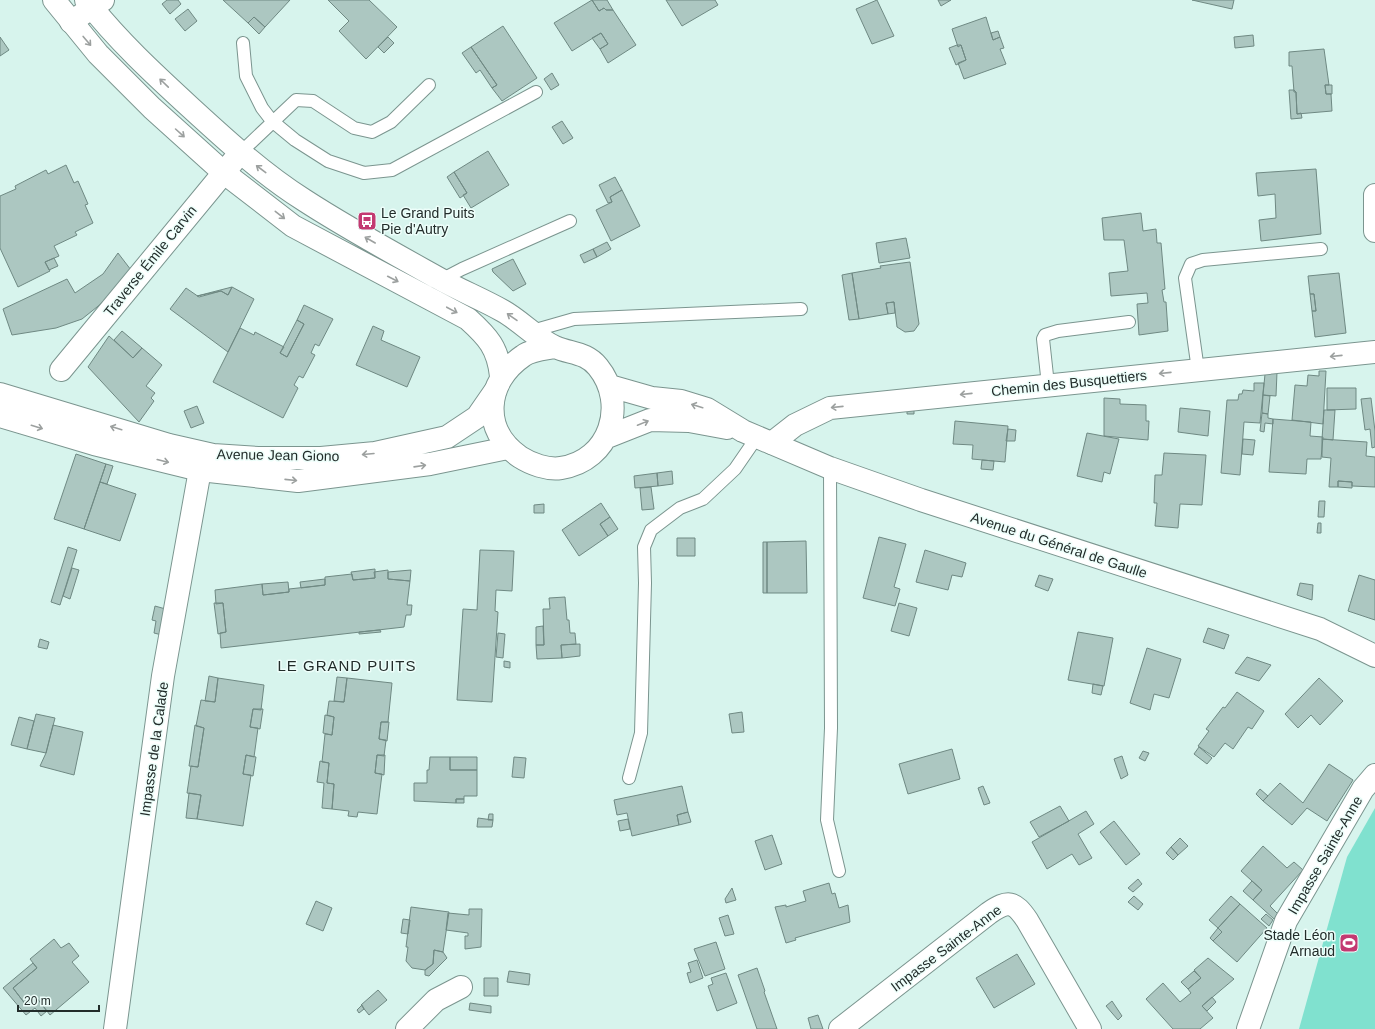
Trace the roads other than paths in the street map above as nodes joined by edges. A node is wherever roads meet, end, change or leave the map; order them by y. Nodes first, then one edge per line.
1 (54, 0) edge
2 (94, 2) edge
3 (71, 22) junction
4 (243, 43) dead end
5 (428, 85) dead end
6 (536, 92) dead end
7 (272, 121) junction
8 (240, 153) junction
9 (223, 172) junction
10 (1375, 195) edge
11 (570, 221) dead end
12 (1375, 231) edge
13 (1321, 249) dead end
14 (441, 280) junction
15 (417, 292) junction
16 (801, 308) dead end
17 (1129, 322) dead end
18 (532, 330) junction
19 (555, 347) junction
20 (1375, 352) edge
21 (61, 370) dead end
22 (1198, 370) junction
23 (498, 384) junction
24 (1048, 385) junction
25 (610, 386) junction
26 (0, 394) edge
27 (3, 421) edge
28 (607, 437) junction
29 (758, 437) junction
30 (508, 448) junction
31 (830, 468) junction
32 (200, 470) junction
33 (1375, 656) edge
34 (1375, 775) edge
35 (629, 778) dead end
36 (840, 871) dead end
37 (461, 987) dead end
38 (116, 1029) edge
39 (407, 1029) edge
40 (840, 1029) edge
41 (1090, 1029) edge
42 (1248, 1029) edge

1 - 3 street
2 - 3 street
8 -> 2 street
3 -> 9 street
4 - 7 lane
5 - 7 lane
6 - 7 lane
7 - 8 lane
8 - 9 street, Traverse Émile Carvin
14 -> 8 street
9 -> 15 street
9 - 21 street, Traverse Émile Carvin
10 - 12 street
11 - 14 lane
13 - 22 lane
14 - 15 lane
18 -> 14 street
15 -> 23 street
16 - 18 lane
17 - 24 lane
18 - 19 street
19 - 23 street
19 - 25 street
20 -> 22 street, Chemin des Busquettiers
22 -> 24 street, Chemin des Busquettiers
23 -> 26 street, Avenue Jean Giono
23 - 30 street
24 -> 29 street, Chemin des Busquettiers
25 - 28 street
29 -> 25 street, Avenue du Général de Gaulle
27 -> 32 street, Avenue Jean Giono
28 -> 29 street, Avenue du Général de Gaulle
28 - 30 street
29 - 31 street, Avenue du Général de Gaulle
29 - 35 lane
32 -> 30 street, Avenue Jean Giono
31 - 33 street, Avenue du Général de Gaulle
31 - 36 lane
32 - 38 street, Impasse de la Calade
34 - 42 street, Impasse Sainte-Anne
37 - 39 street
40 - 41 street, Impasse Sainte-Anne

